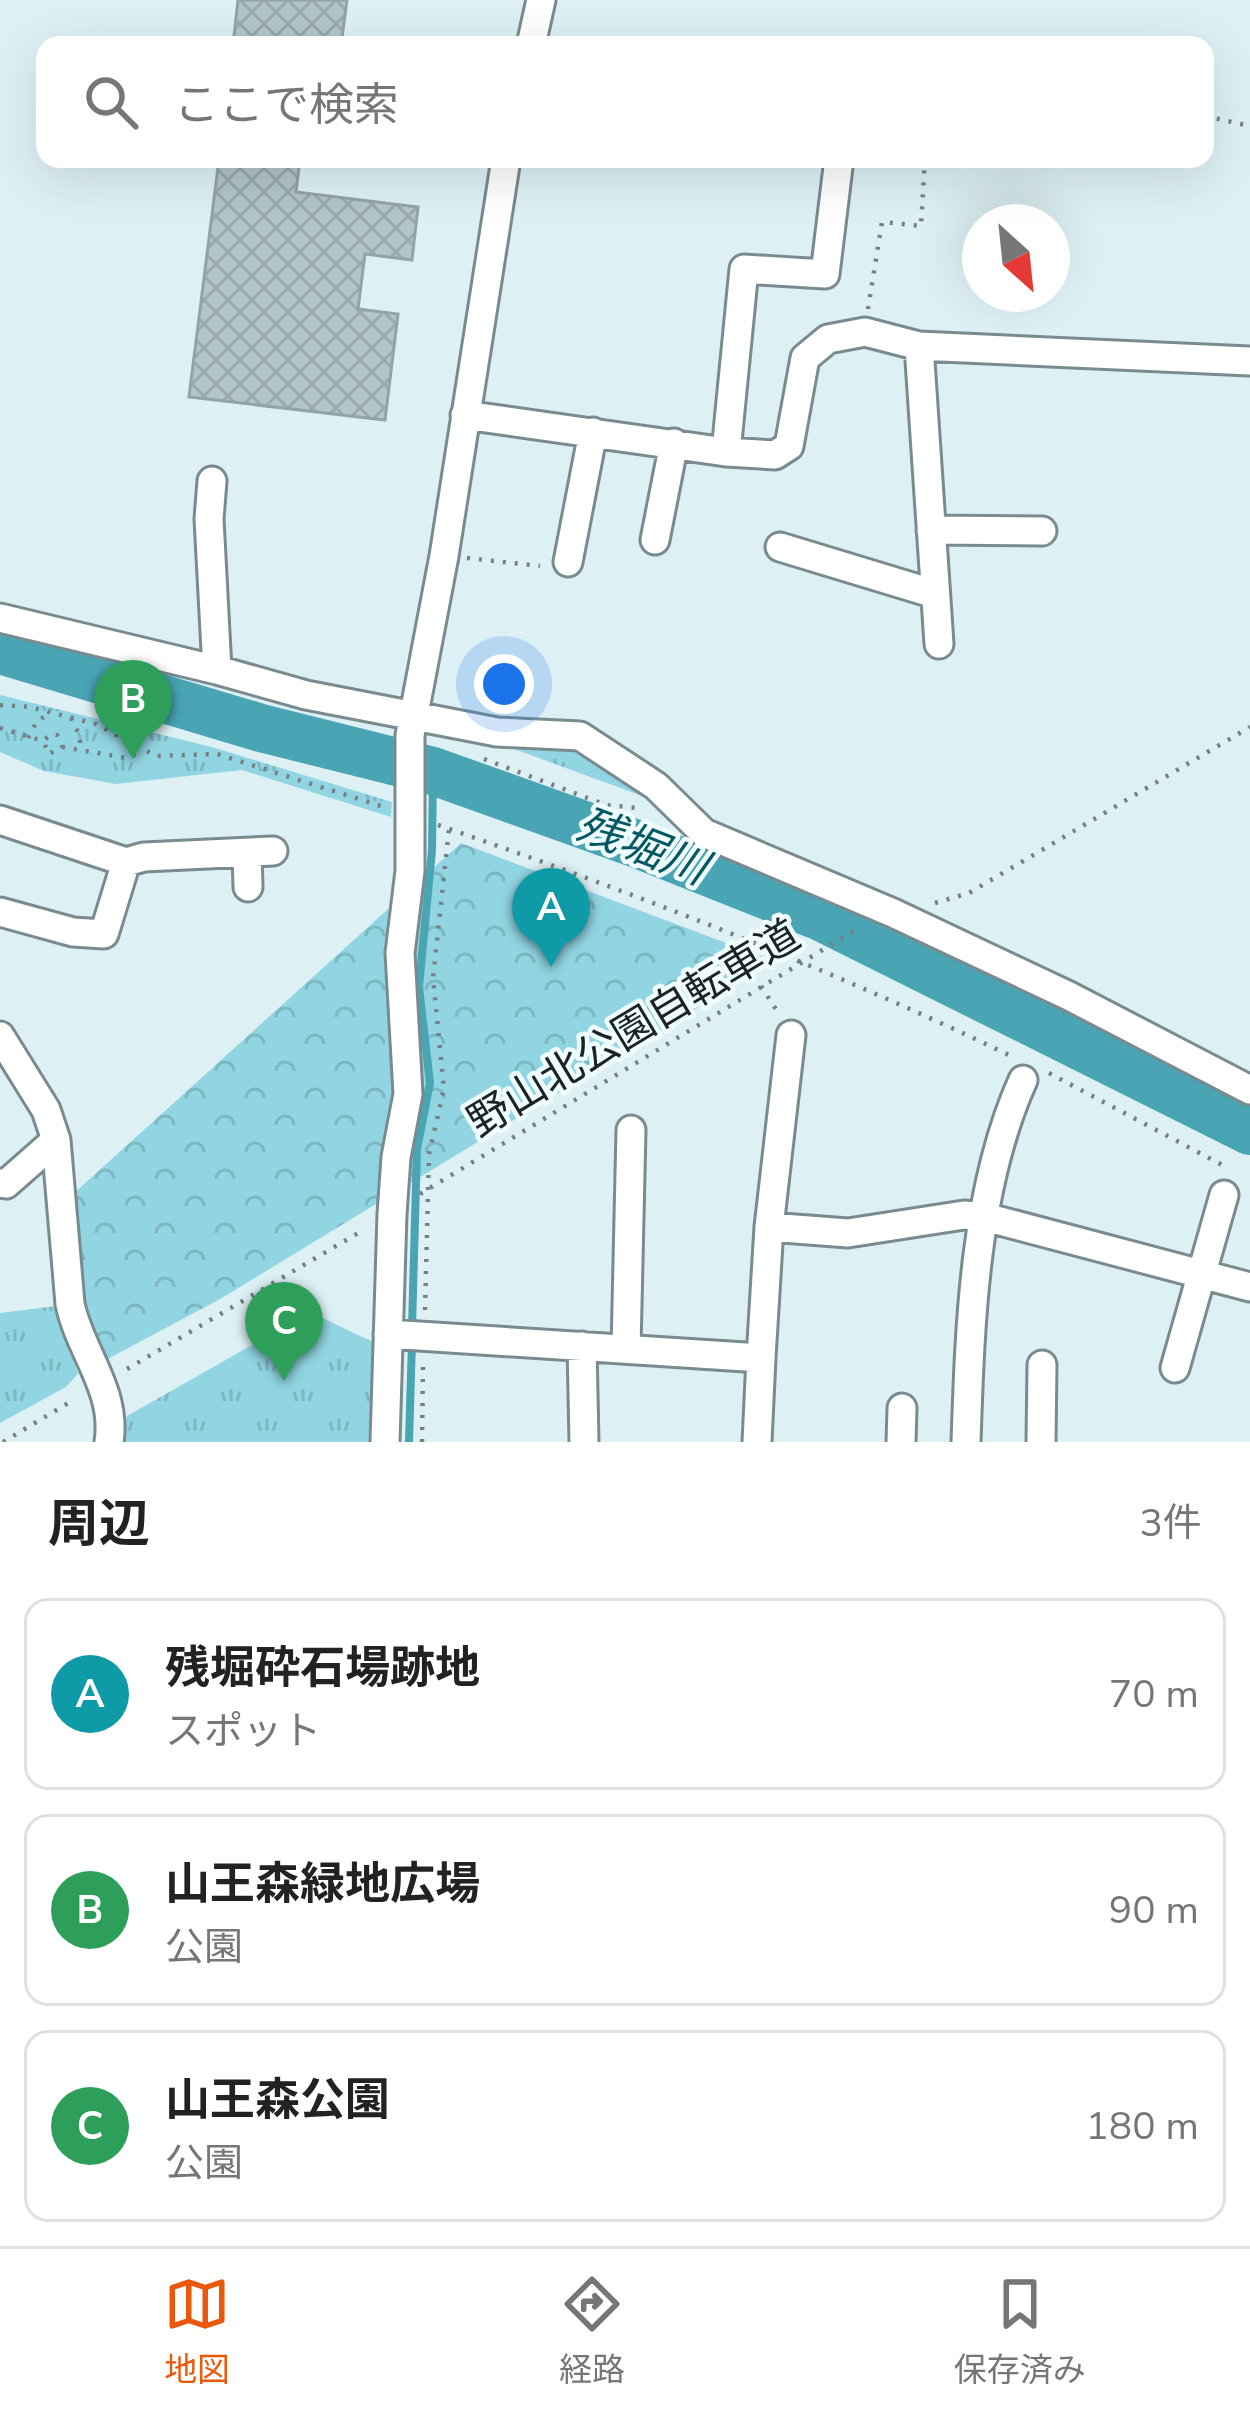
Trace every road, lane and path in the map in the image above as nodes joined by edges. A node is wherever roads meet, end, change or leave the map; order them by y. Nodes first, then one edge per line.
1 (542, 0) edge
2 (533, 36) edge
3 (1214, 118) edge
4 (1250, 126) edge
5 (505, 168) edge
6 (838, 168) edge
7 (924, 168) edge
8 (865, 332) junction
9 (919, 346) junction
10 (1250, 361) edge
11 (464, 415) junction
12 (593, 432) junction
13 (674, 443) junction
14 (726, 452) junction
15 (212, 482) dead end
16 (931, 530) junction
17 (1042, 530) dead end
18 (655, 540) dead end
19 (780, 547) dead end
20 (444, 556) junction
21 (568, 562) joint
22 (935, 594) junction
23 (0, 618) edge
24 (938, 644) dead end
25 (217, 670) junction
26 (0, 705) edge
27 (52, 713) junction
28 (71, 718) junction
29 (411, 725) junction
30 (1250, 727) edge
31 (0, 728) edge
32 (28, 739) junction
33 (43, 741) junction
34 (62, 747) junction
35 (80, 752) junction
36 (143, 752) junction
37 (494, 764) dead end
38 (400, 808) junction
39 (644, 808) dead end
40 (0, 820) edge
41 (126, 862) junction
42 (248, 887) dead end
43 (931, 904) dead end
44 (0, 912) edge
45 (861, 926) dead end
46 (800, 962) junction
47 (760, 986) junction
48 (784, 1023) joint
49 (0, 1036) edge
50 (1028, 1070) junction
51 (11, 1071) edge
52 (1250, 1090) edge
53 (631, 1130) dead end
54 (56, 1140) junction
55 (1227, 1182) joint
56 (0, 1183) edge
57 (424, 1192) junction
58 (392, 1214) junction
59 (985, 1217) junction
60 (769, 1226) junction
61 (1201, 1274) junction
62 (1250, 1287) edge
63 (409, 1334) junction
64 (582, 1346) junction
65 (626, 1348) junction
66 (761, 1358) junction
67 (1042, 1365) dead end
68 (1175, 1368) dead end
69 (103, 1382) junction
70 (902, 1408) dead end
71 (3, 1442) edge
72 (109, 1442) edge
73 (385, 1442) edge
74 (422, 1442) edge
75 (584, 1442) edge
76 (757, 1442) edge
77 (901, 1442) edge
78 (966, 1442) edge
79 (1040, 1442) edge

1 - 2 street
3 - 4 path
5 - 11 street
6 - 14 street
7 - 8 path
8 - 9 street
8 - 14 street
9 - 10 street
9 - 16 street
11 - 12 street
11 - 20 street
12 - 13 street
12 - 21 street
13 - 14 street
13 - 18 street
15 - 25 street
16 - 17 street
16 - 22 street
19 - 22 street
20 - 21 path
20 - 29 street
22 - 24 street
23 - 25 street
25 - 29 street
26 - 27 path
27 - 28 path
27 - 32 path
28 - 35 path
28 - 36 path
29 - 38 street
29 - 52 street
30 - 43 path
31 - 32 path
32 - 33 path
33 - 34 path
33 - 34 path
34 - 35 path
35 - 36 path
36 - 38 path
37 - 39 path
38 - 58 street
40 - 41 street
41 - 42 street
41 - 44 street
45 - 46 path, 野山北公園自転車道
46 - 47 path, 野山北公園自転車道
46 - 50 path
46 - 57 path
47 - 48 path
47 - 57 path, 野山北公園自転車道
48 - 60 street
49 - 51 street
50 - 55 path
50 - 59 street
51 - 54 street
53 - 65 street
54 - 56 street
54 - 69 street
55 - 61 street
57 - 63 path
58 - 63 street
58 - 69 path
59 - 60 street
59 - 61 street
59 - 78 street
60 - 66 street
61 - 62 street
61 - 68 street
63 - 64 street
63 - 73 street
63 - 74 path
64 - 65 street
64 - 75 street
65 - 66 street
66 - 76 street
67 - 79 street
69 - 71 path
69 - 72 street
70 - 77 street

